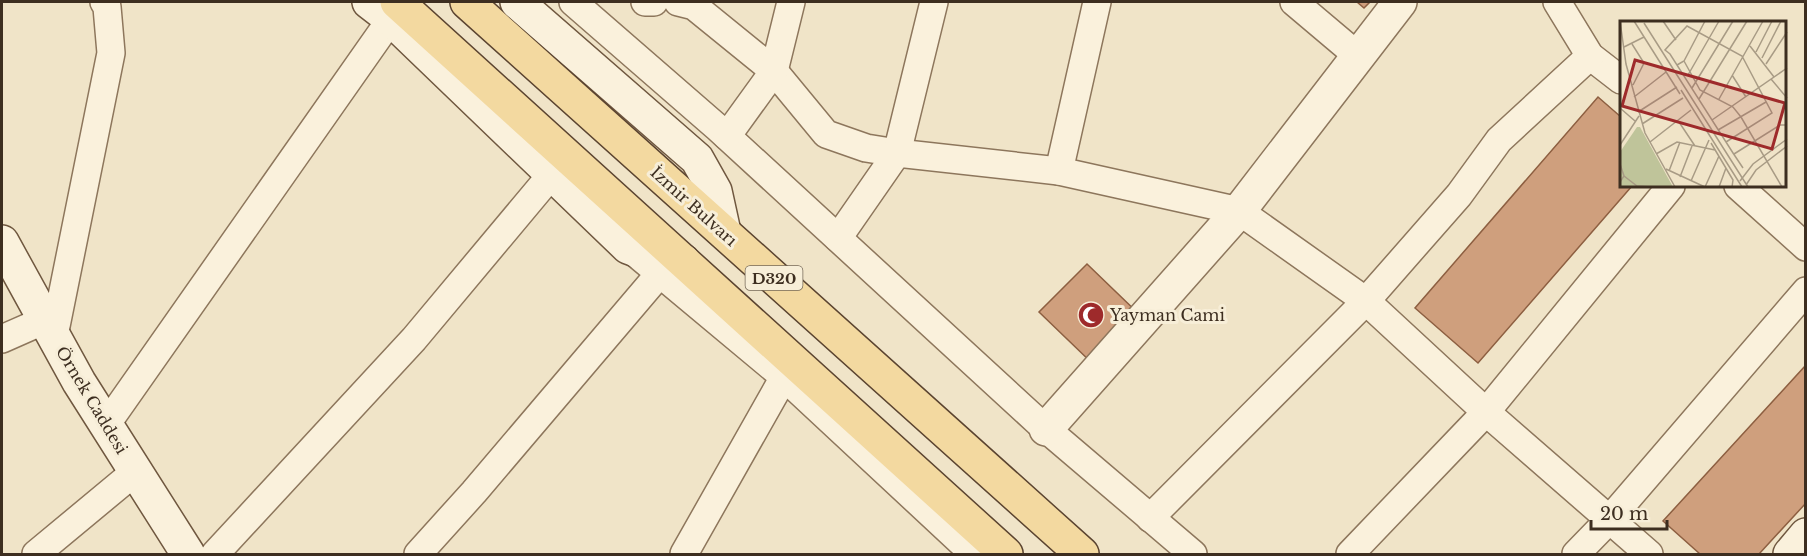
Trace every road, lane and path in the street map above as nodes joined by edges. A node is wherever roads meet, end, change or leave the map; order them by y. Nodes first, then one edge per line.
1 (104, 2) edge
2 (467, 2) edge
3 (517, 2) edge
4 (573, 2) edge
5 (678, 2) edge
6 (791, 2) edge
7 (934, 2) edge
8 (1097, 2) edge
9 (1293, 2) edge
10 (1400, 2) edge
11 (1557, 2) edge
12 (386, 7) edge
13 (1358, 56) junction
14 (1590, 57) junction
15 (774, 71) junction
16 (1620, 79) edge
17 (727, 136) junction
18 (897, 153) junction
19 (1059, 171) junction
20 (552, 174) junction
21 (1669, 188) edge
22 (1740, 188) edge
23 (1239, 211) junction
24 (724, 232) junction
25 (838, 238) junction
26 (2, 242) edge
27 (1806, 247) edge
28 (672, 267) junction
29 (1806, 291) edge
30 (1366, 301) junction
31 (49, 328) junction
32 (2, 339) edge
33 (784, 377) junction
34 (1486, 412) junction
35 (106, 425) junction
36 (1046, 429) junction
37 (135, 471) junction
38 (1150, 518) junction
39 (1610, 520) junction
40 (1806, 535) edge
41 (691, 552) edge
42 (36, 555) edge
43 (188, 555) edge
44 (215, 555) edge
45 (418, 555) edge
46 (974, 555) edge
47 (1006, 555) edge
48 (1082, 555) edge
49 (1193, 555) edge
50 (1350, 555) edge
51 (1576, 555) edge
52 (1649, 555) edge
53 (1790, 555) edge

1 - 31 street
2 - 24 main road, İzmir Bulvarı / D320
3 - 24 main road
4 - 17 street
5 - 15 street
6 - 15 street
7 - 18 street
8 - 19 street
9 - 13 street
10 - 13 main road
11 - 14 street
12 - 20 main road
12 - 28 main road, D320
12 - 35 street
13 - 23 main road
14 - 16 street
14 - 30 street
15 - 17 street
15 - 18 street
17 - 25 street
18 - 19 street
18 - 25 street
19 - 23 street
20 - 28 main road
20 - 44 street
21 - 34 street
22 - 27 street
23 - 30 street
23 - 36 main road
24 - 48 main road, İzmir Bulvarı / D320
25 - 36 street
26 - 31 main road, Örnek Caddesi
28 - 33 street
28 - 45 street
28 - 47 main road, D320
29 - 39 street
30 - 34 street
30 - 38 street
31 - 32 street
31 - 35 main road, Örnek Caddesi
33 - 41 street
33 - 46 street
34 - 39 street
34 - 50 street
35 - 37 main road, Örnek Caddesi
36 - 38 street
37 - 42 street
37 - 43 main road, Örnek Caddesi
38 - 49 street
39 - 51 street
39 - 52 street
40 - 53 main road

